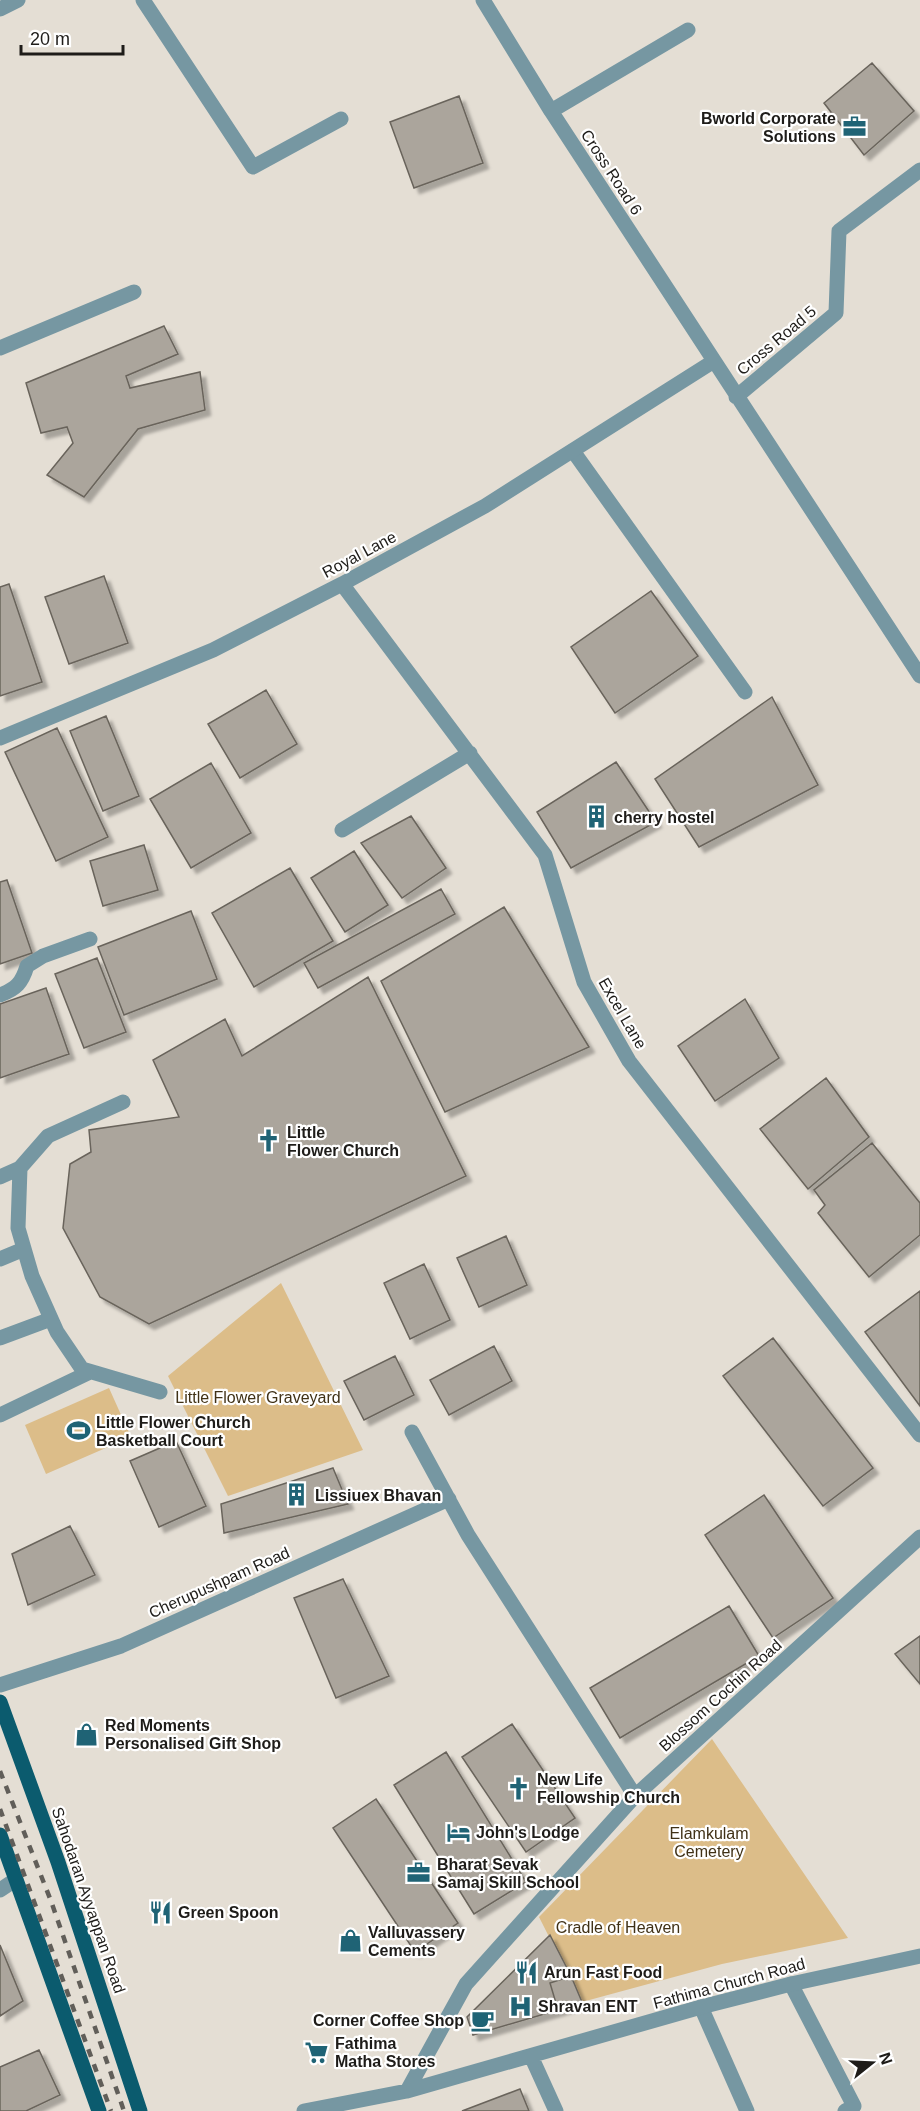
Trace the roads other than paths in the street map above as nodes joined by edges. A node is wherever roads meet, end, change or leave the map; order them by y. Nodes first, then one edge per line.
1 (18, 0) edge
2 (142, 0) edge
3 (483, 0) edge
4 (0, 9) edge
5 (688, 30) dead end
6 (551, 111) junction
7 (341, 119) dead end
8 (920, 170) edge
9 (134, 292) dead end
10 (0, 348) edge
11 (714, 361) junction
12 (736, 397) junction
13 (573, 451) junction
14 (342, 584) junction
15 (920, 676) edge
16 (745, 692) dead end
17 (0, 738) edge
18 (470, 753) junction
19 (342, 830) dead end
20 (90, 939) dead end
21 (0, 995) edge
22 (123, 1102) dead end
23 (20, 1168) junction
24 (0, 1177) edge
25 (24, 1249) junction
26 (0, 1259) edge
27 (51, 1319) junction
28 (0, 1338) edge
29 (90, 1372) junction
30 (160, 1392) dead end
31 (0, 1415) edge
32 (412, 1432) dead end
33 (920, 1435) edge
34 (449, 1499) junction
35 (920, 1537) edge
36 (0, 1685) edge
37 (0, 1702) edge
38 (635, 1796) junction
39 (0, 1834) edge
40 (15, 1880) junction
41 (0, 1890) edge
42 (920, 1956) edge
43 (791, 1984) junction
44 (700, 2007) junction
45 (531, 2056) junction
46 (407, 2091) junction
47 (852, 2109) edge
48 (99, 2111) edge
49 (140, 2111) edge
50 (304, 2111) edge
51 (556, 2111) edge
52 (747, 2111) edge

1 - 4 street
2 - 7 street
3 - 6 street, Cross Road 6
5 - 6 street
6 - 11 street, Cross Road 6
8 - 12 street, Cross Road 5
9 - 10 street
11 - 12 street, Cross Road 6
11 - 13 street, Royal Lane
12 - 15 street, Cross Road 6
13 - 14 street, Royal Lane
13 - 16 street
14 - 17 street, Royal Lane
14 - 18 street, Excel Lane
18 - 19 street
18 - 33 street, Excel Lane
20 - 21 street
22 - 23 street
23 - 24 street
23 - 25 street
25 - 26 street
25 - 27 street
27 - 28 street
27 - 29 street
29 - 30 street
29 - 31 street
32 - 34 street
34 - 36 street, Cherupushpam Road
34 - 38 street
35 - 38 street, Blossom Cochin Road
37 - 49 main road, Sahodaran Ayyappan Road
38 - 46 street, Blossom Cochin Road
39 - 40 main road
40 - 41 street
40 - 48 main road
42 - 43 street, Fathima Church Road
43 - 44 street, Fathima Church Road
43 - 47 street
44 - 45 street, Fathima Church Road
44 - 52 street
45 - 46 street, Fathima Church Road
45 - 51 street
46 - 50 street, Fathima Church Road

